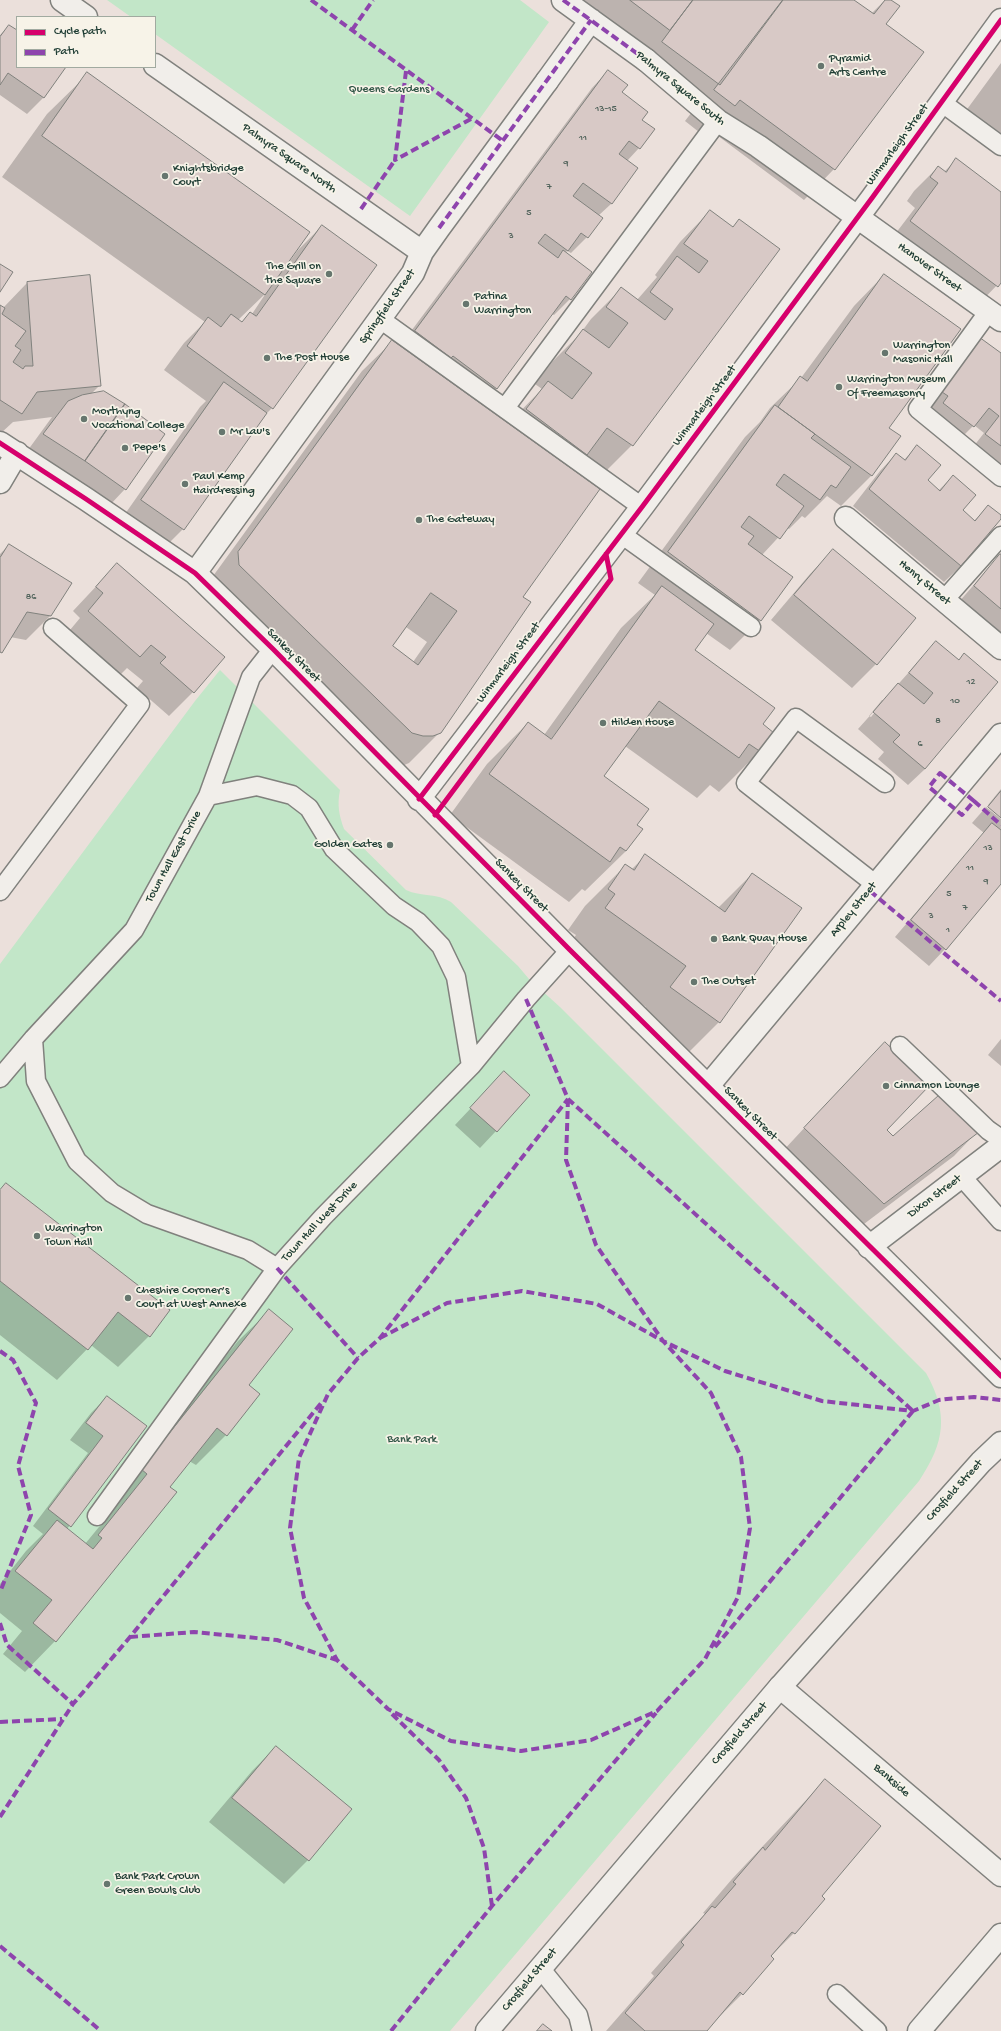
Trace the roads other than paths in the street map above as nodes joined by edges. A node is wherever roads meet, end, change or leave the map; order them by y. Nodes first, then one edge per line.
1 (62, 0) edge
2 (563, 0) edge
3 (85, 16) edge
4 (591, 20) junction
5 (1001, 20) edge
6 (156, 66) edge
7 (941, 102) junction
8 (718, 121) junction
9 (1001, 146) edge
10 (857, 218) junction
11 (422, 252) junction
12 (998, 316) edge
13 (380, 319) junction
14 (505, 408) junction
15 (8, 448) edge
16 (1001, 477) edge
17 (0, 482) edge
18 (642, 507) junction
19 (846, 518) dead end
20 (621, 534) junction
21 (1001, 536) edge
22 (194, 573) junction
23 (944, 600) junction
24 (752, 627) dead end
25 (53, 628) dead end
26 (1001, 648) edge
27 (273, 649) junction
28 (1001, 735) edge
29 (885, 783) dead end
30 (208, 796) junction
31 (419, 799) junction
32 (875, 884) junction
33 (0, 891) edge
34 (570, 950) junction
35 (33, 1039) junction
36 (900, 1046) dead end
37 (471, 1066) junction
38 (1, 1075) edge
39 (708, 1086) junction
40 (1001, 1138) edge
41 (1001, 1146) edge
42 (962, 1177) junction
43 (1001, 1222) edge
44 (869, 1247) junction
45 (277, 1268) junction
46 (1001, 1376) edge
47 (1001, 1443) edge
48 (97, 1516) dead end
49 (780, 1687) junction
50 (1001, 1875) edge
51 (1001, 1935) edge
52 (540, 1968) junction
53 (837, 1994) dead end
54 (487, 2031) edge
55 (582, 2031) edge
56 (877, 2031) edge
57 (919, 2031) edge

1 - 3 street
2 - 4 street, Palmyra Square South
4 - 8 street, Palmyra Square South
4 - 11 street, Springfield Street
5 - 7 street, Winmarleigh Street
6 - 11 street, Palmyra Square North
7 - 9 lane
7 - 10 street, Winmarleigh Street
8 - 10 street, Palmyra Square South
8 - 14 lane
10 - 12 street, Hanover Street
10 - 18 street, Winmarleigh Street
11 - 13 street, Springfield Street
12 - 16 lane
13 - 14 lane
13 - 22 street, Springfield Street
14 - 18 lane
15 - 17 street
15 - 22 street, Sankey Street
18 - 20 street, Winmarleigh Street
19 - 23 street, Henry Street
20 - 24 lane
20 - 31 street, Winmarleigh Street
21 - 23 lane
22 - 27 street, Sankey Street
23 - 26 street, Henry Street
25 - 33 lane
27 - 30 lane, Town Hall East Drive
27 - 31 street, Sankey Street
28 - 32 street, Arpley Street
29 - 32 lane
30 - 35 lane, Town Hall East Drive
30 - 37 lane
31 - 34 street, Sankey Street
32 - 39 street, Arpley Street
34 - 37 lane, Town Hall West Drive
34 - 39 street, Sankey Street
35 - 38 lane, Town Hall East Drive
35 - 45 lane
36 - 40 lane
37 - 45 lane, Town Hall West Drive
39 - 44 street, Sankey Street
41 - 42 street, Dixon Street
42 - 43 lane
42 - 44 street, Dixon Street
44 - 46 street, Sankey Street
45 - 48 lane, Town Hall West Drive
47 - 49 street, Crosfield Street
49 - 50 street, Bankside
49 - 52 street, Crosfield Street
51 - 57 street
52 - 54 street, Crosfield Street
52 - 55 lane
53 - 56 lane

